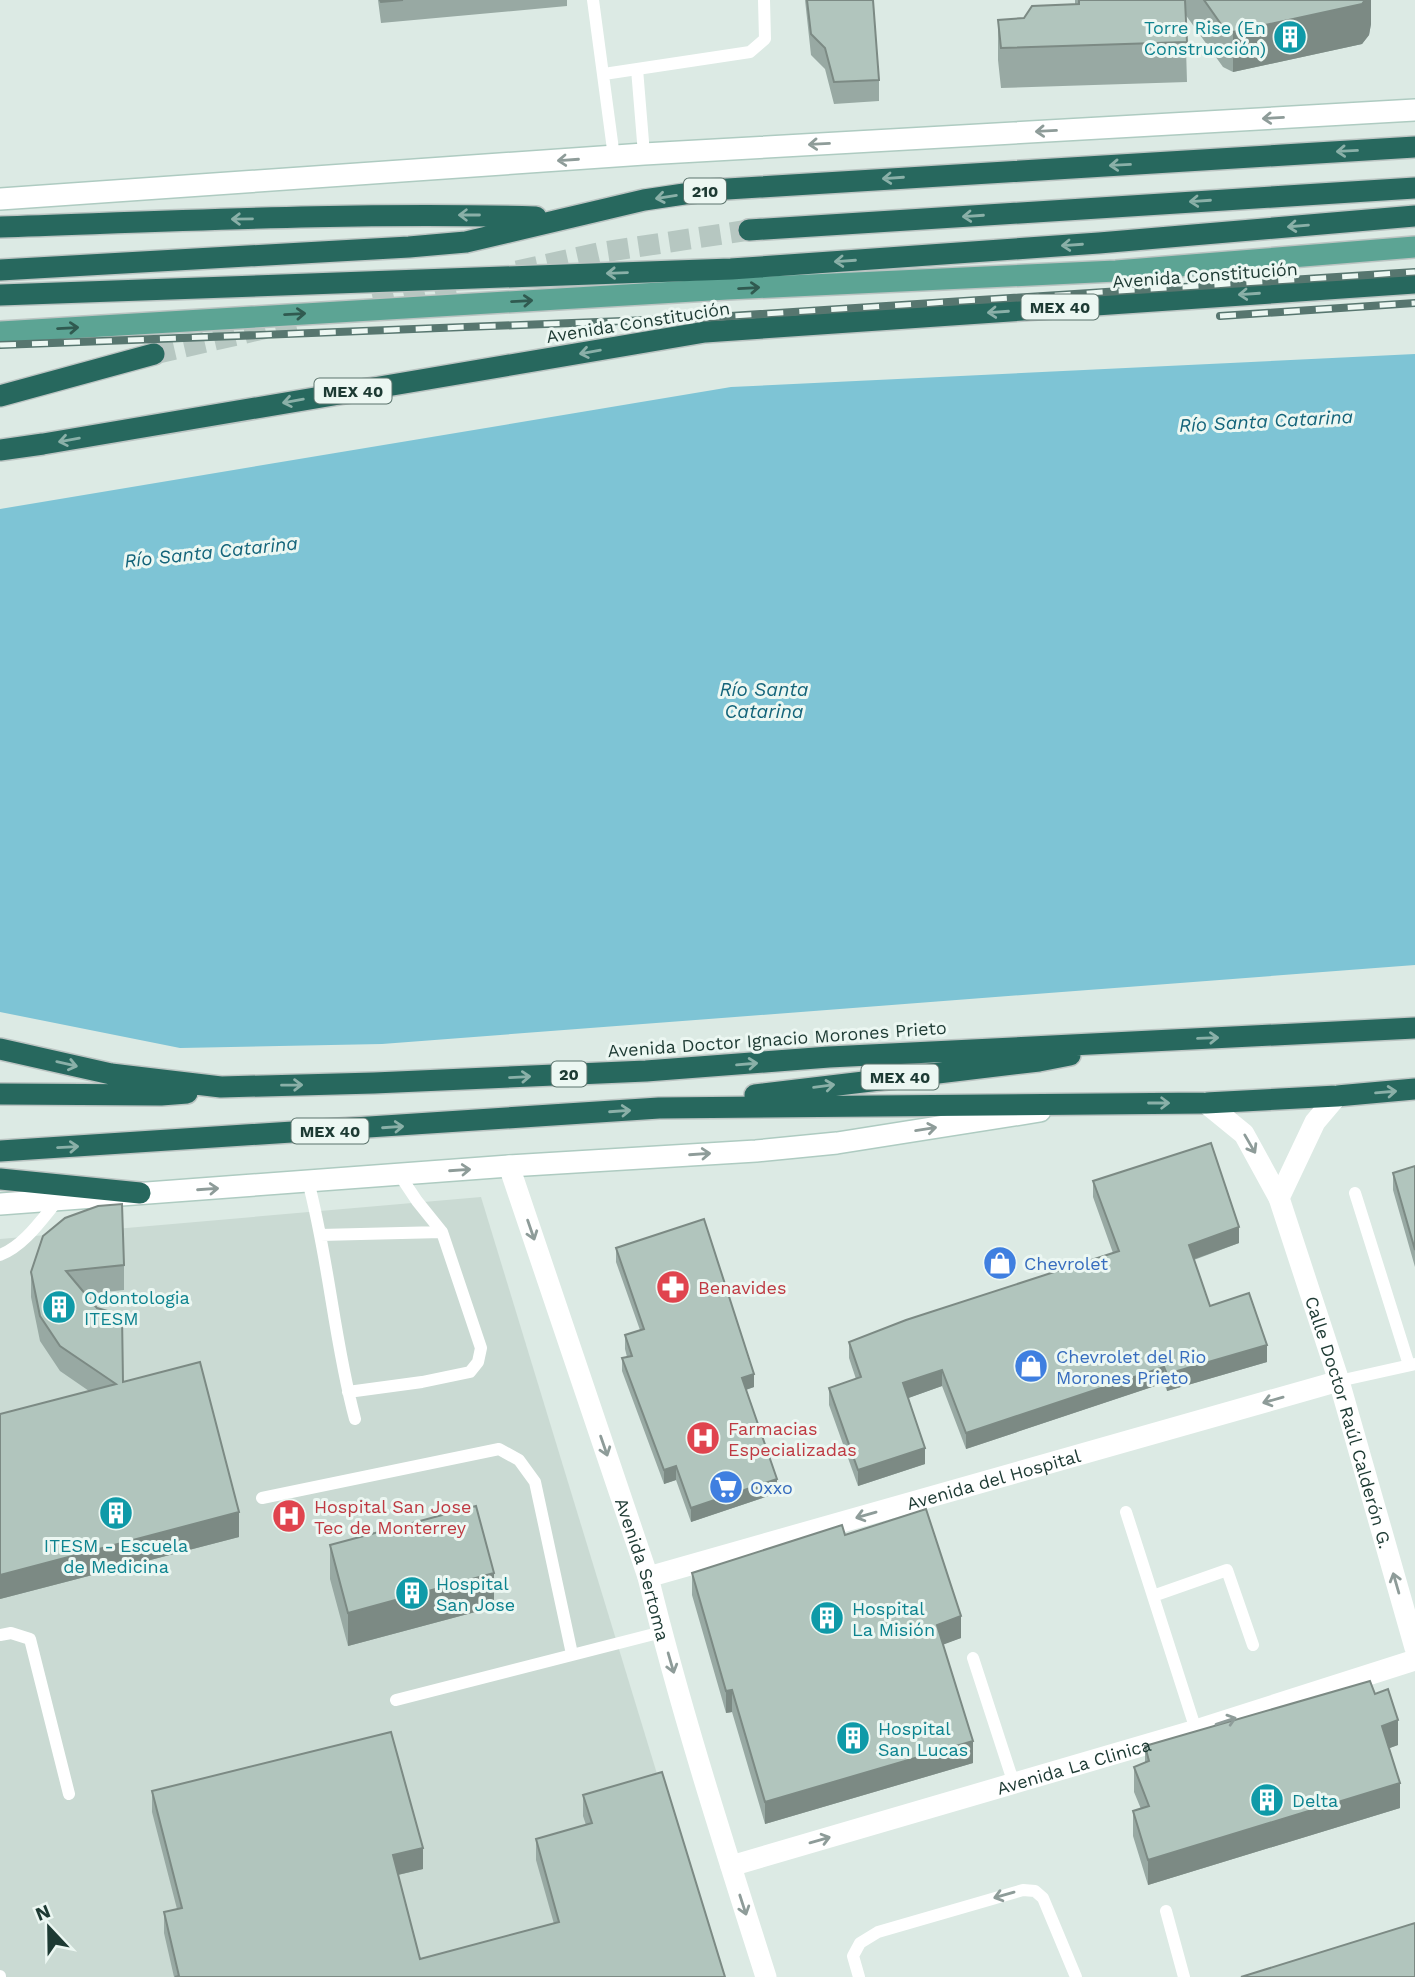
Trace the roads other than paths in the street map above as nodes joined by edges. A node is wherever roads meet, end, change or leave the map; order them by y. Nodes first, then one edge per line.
1 (593, 0) edge
2 (764, 0) edge
3 (637, 69) junction
4 (604, 74) junction
5 (1415, 110) edge
6 (1415, 147) edge
7 (644, 154) junction
8 (614, 157) junction
9 (1415, 188) edge
10 (0, 199) edge
11 (1415, 216) edge
12 (562, 218) junction
13 (0, 227) edge
14 (749, 230) tunnel mouth
15 (1415, 247) edge
16 (0, 270) edge
17 (1415, 283) edge
18 (0, 295) edge
19 (0, 332) edge
20 (154, 354) tunnel mouth
21 (0, 396) edge
22 (0, 450) edge
23 (1415, 1028) edge
24 (1140, 1040) junction
25 (0, 1049) edge
26 (221, 1087) junction
27 (1415, 1089) edge
28 (0, 1094) edge
29 (1337, 1096) junction
30 (1090, 1103) junction
31 (1206, 1103) junction
32 (659, 1108) junction
33 (0, 1151) edge
34 (509, 1166) junction
35 (399, 1174) junction
36 (0, 1178) edge
37 (308, 1181) junction
38 (1355, 1193) dead end
39 (140, 1194) junction
40 (1279, 1198) junction
41 (58, 1200) junction
42 (0, 1204) edge
43 (442, 1232) junction
44 (320, 1235) junction
45 (0, 1255) edge
46 (1412, 1365) edge
47 (1339, 1381) junction
48 (348, 1392) junction
49 (355, 1419) dead end
50 (262, 1498) dead end
51 (1126, 1512) dead end
52 (648, 1577) junction
53 (1153, 1596) junction
54 (662, 1632) junction
55 (0, 1635) edge
56 (1253, 1644) dead end
57 (1415, 1648) edge
58 (572, 1654) junction
59 (973, 1658) dead end
60 (1415, 1660) edge
61 (396, 1700) dead end
62 (1196, 1730) junction
63 (1014, 1784) junction
64 (69, 1794) dead end
65 (731, 1866) junction
66 (1166, 1911) dead end
67 (766, 1977) edge
68 (859, 1977) edge
69 (1076, 1977) edge
70 (1184, 1977) edge

1 - 4 lane
2 - 3 lane
3 - 4 lane
3 - 7 lane
4 - 8 lane
5 -> 7 street
6 -> 12 highway, 210
7 - 8 street
8 -> 10 street
9 -> 14 highway
11 -> 18 highway
12 -> 13 highway
12 - 16 highway, 210
19 -> 15 main road, Avenida Constitución
17 -> 22 highway, Avenida Constitución / MEX 40
20 - 21 highway
24 -> 23 highway, Avenida Doctor Ignacio Morones Prieto / MEX 40
26 -> 24 highway, Avenida Doctor Ignacio Morones Prieto / 20
32 -> 24 highway, Avenida Doctor Ignacio Morones Prieto / MEX 40
25 -> 26 highway, Avenida Doctor Ignacio Morones Prieto / 20
26 - 28 highway
29 -> 27 highway
29 - 31 highway
29 - 40 street
30 -> 31 highway
30 - 32 highway
34 -> 30 street
31 -> 40 street, Calle Doctor Raúl Calderón G.
33 -> 32 highway, MEX 40
35 -> 34 street
34 -> 52 street, Avenida Sertoma
35 - 37 street
35 - 43 lane
36 - 39 highway
39 -> 37 street
37 - 44 lane
38 - 46 lane
39 - 41 street
40 - 47 street, Calle Doctor Raúl Calderón G.
41 - 42 street
41 - 45 lane
43 - 44 lane
43 - 48 lane
44 - 48 lane
46 - 47 lane
47 -> 52 street, Avenida del Hospital
57 -> 47 street, Calle Doctor Raúl Calderón G.
48 - 49 lane
50 - 58 lane
51 - 53 lane
52 - 54 street, Avenida Sertoma
53 - 56 lane
53 - 62 lane
54 - 58 lane
54 -> 65 street, Avenida Sertoma
55 - 64 lane
58 - 61 lane
59 - 63 lane
62 -> 60 street, Avenida La Clinica
62 - 63 street, Avenida La Clinica
65 -> 63 street, Avenida La Clinica
65 -> 67 street, Avenida Sertoma
66 - 70 lane
69 -> 68 lane

